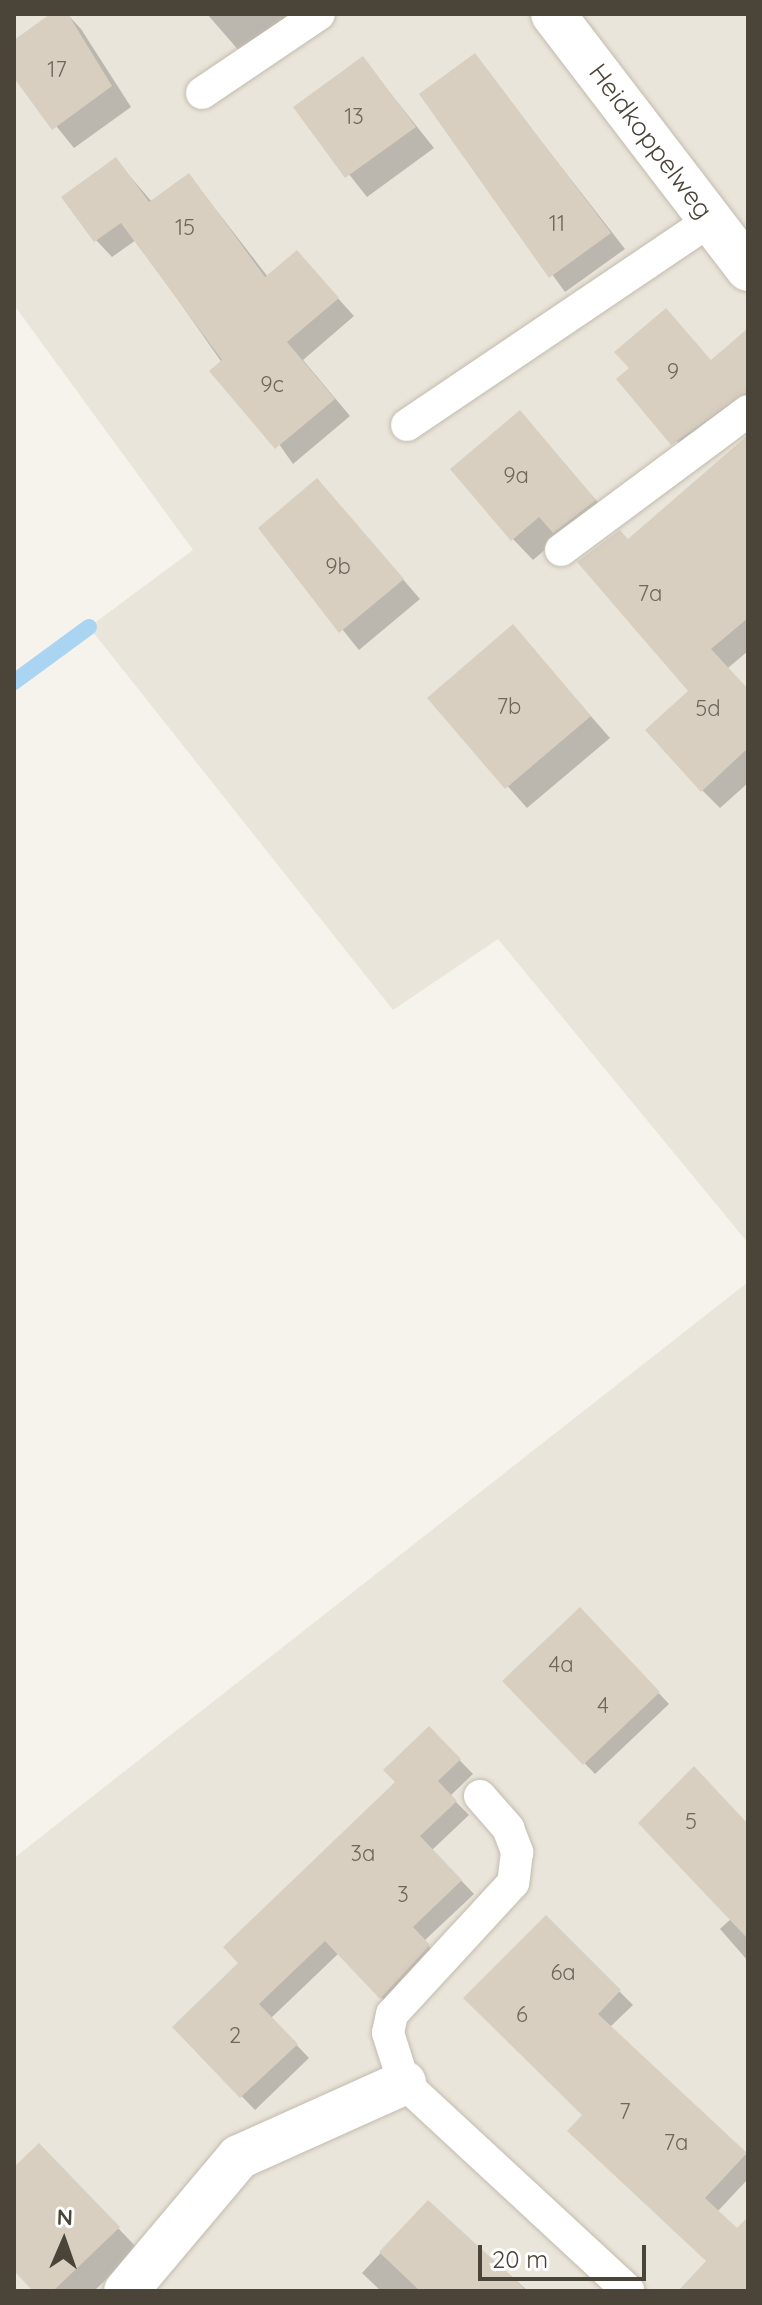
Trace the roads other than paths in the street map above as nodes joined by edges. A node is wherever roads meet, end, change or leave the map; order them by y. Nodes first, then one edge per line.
1 (319, 14) edge
2 (553, 14) edge
3 (202, 93) dead end
4 (711, 220) junction
5 (748, 269) edge
6 (748, 411) edge
7 (407, 425) dead end
8 (561, 550) dead end
9 (480, 1796) dead end
10 (404, 2083) junction
11 (126, 2291) edge
12 (629, 2291) edge

1 - 3 lane
2 - 4 street, Heidkoppelweg
4 - 5 street, Heidkoppelweg
4 - 7 lane
6 - 8 lane
9 - 10 lane
10 - 11 street
10 - 12 lane

